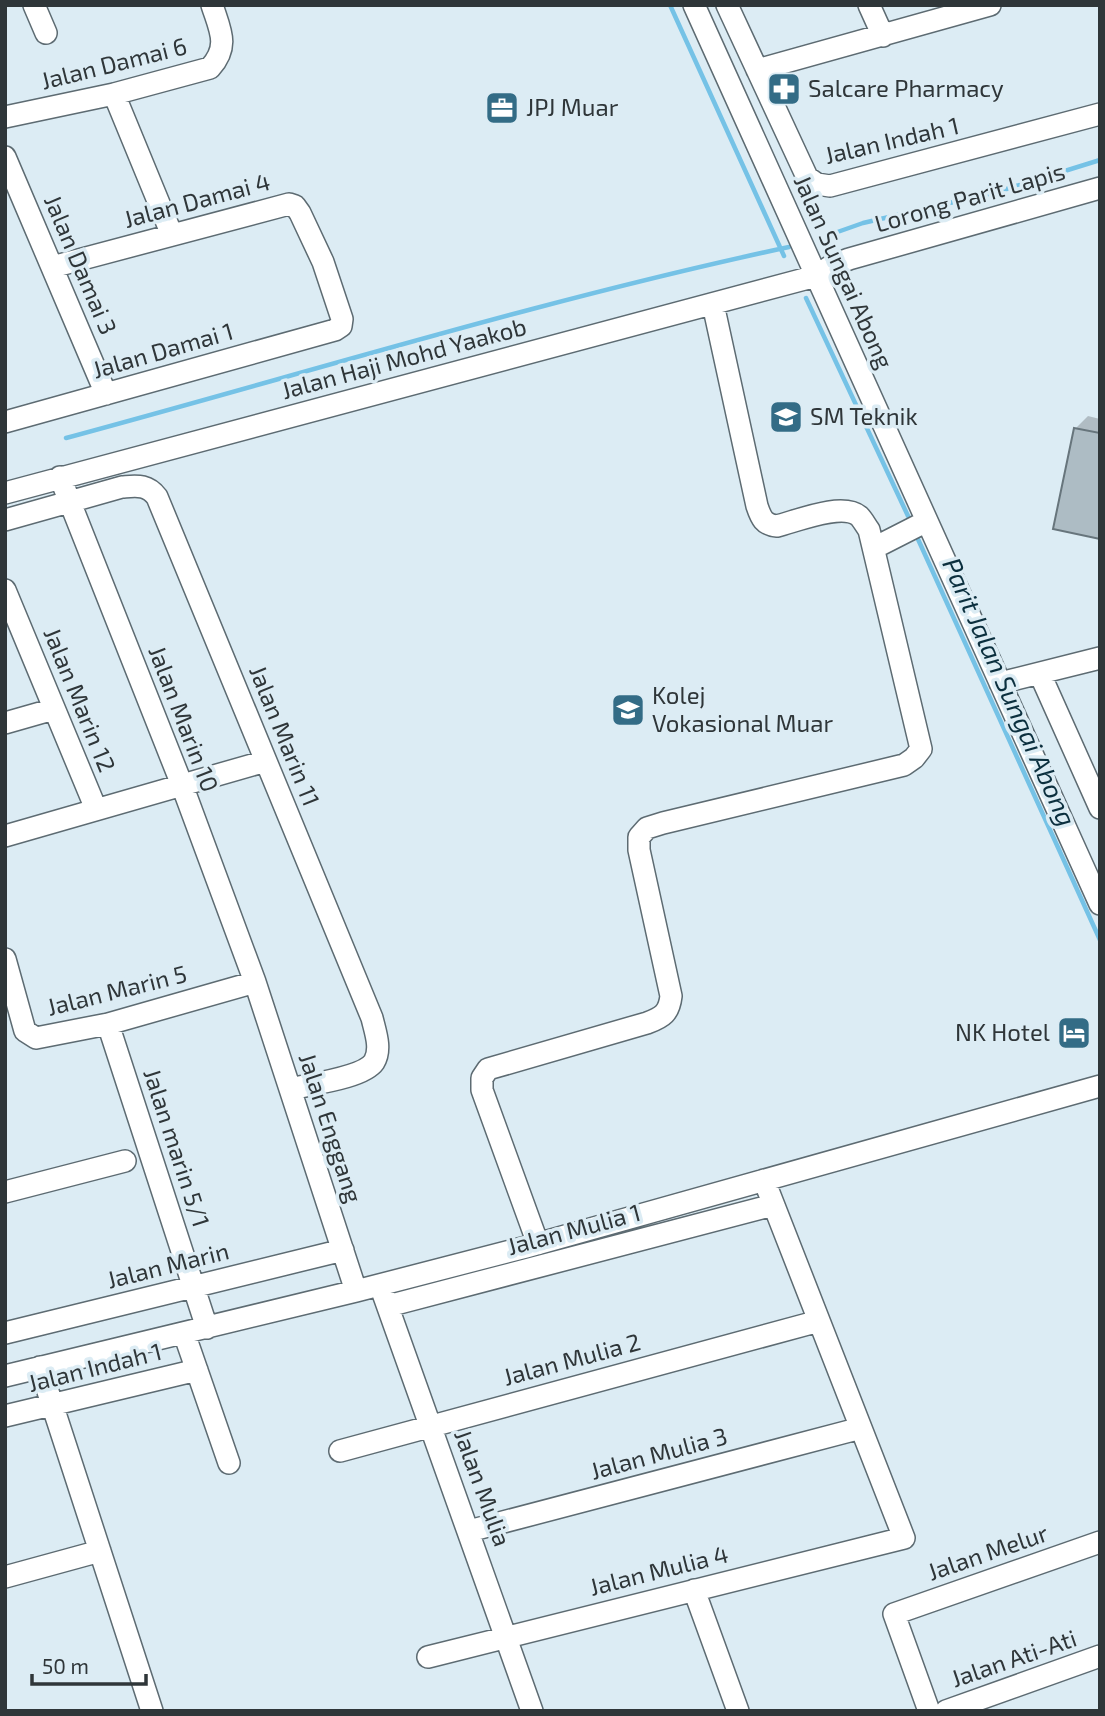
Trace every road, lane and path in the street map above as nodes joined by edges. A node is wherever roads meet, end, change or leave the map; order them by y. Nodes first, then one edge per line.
1 (34, 5) edge
2 (212, 5) edge
3 (694, 5) edge
4 (727, 5) edge
5 (869, 5) edge
6 (990, 5) edge
7 (46, 33) dead end
8 (883, 36) junction
9 (757, 70) junction
10 (114, 94) junction
11 (1100, 114) edge
12 (5, 117) edge
13 (5, 157) edge
14 (1100, 188) edge
15 (172, 235) junction
16 (52, 267) junction
17 (816, 276) junction
18 (713, 304) junction
19 (335, 330) joint
20 (106, 394) junction
21 (5, 422) edge
22 (60, 477) junction
23 (5, 494) edge
24 (69, 502) junction
25 (5, 520) edge
26 (927, 521) junction
27 (874, 548) junction
28 (5, 590) edge
29 (10, 613) edge
30 (1100, 658) edge
31 (1040, 674) junction
32 (1000, 683) junction
33 (54, 709) junction
34 (5, 723) edge
35 (266, 761) junction
36 (182, 785) junction
37 (1100, 808) edge
38 (96, 809) junction
39 (5, 835) edge
40 (1100, 904) edge
41 (5, 959) edge
42 (255, 982) junction
43 (108, 1024) junction
44 (1100, 1087) edge
45 (290, 1089) junction
46 (125, 1161) dead end
47 (764, 1180) junction
48 (5, 1192) edge
49 (773, 1205) junction
50 (538, 1244) junction
51 (343, 1250) junction
52 (380, 1285) junction
53 (193, 1287) junction
54 (356, 1291) junction
55 (388, 1306) junction
56 (819, 1321) junction
57 (207, 1328) junction
58 (5, 1333) edge
59 (184, 1333) junction
60 (40, 1367) junction
61 (197, 1370) junction
62 (5, 1376) edge
63 (52, 1405) junction
64 (5, 1416) edge
65 (432, 1426) junction
66 (861, 1428) junction
67 (340, 1451) dead end
68 (229, 1463) dead end
69 (470, 1531) junction
70 (1100, 1542) edge
71 (100, 1551) junction
72 (5, 1577) edge
73 (694, 1590) junction
74 (507, 1636) junction
75 (1100, 1656) edge
76 (428, 1657) dead end
77 (152, 1711) edge
78 (532, 1711) edge
79 (738, 1711) edge
80 (929, 1711) edge
81 (946, 1711) edge

1 - 7 street
2 - 10 street, Jalan Damai 6
3 - 17 street, Jalan Sungai Abong
4 - 9 street
5 - 8 street
6 - 8 street
8 - 9 street
9 - 11 street, Jalan Indah 1
10 - 12 street, Jalan Damai 6
10 - 15 street
13 - 16 street, Jalan Damai 3
14 - 17 street, Lorong Parit Lapis
15 - 16 street, Jalan Damai 4
15 - 19 street, Jalan Damai 4
16 - 20 street, Jalan Damai 3
17 - 18 street, Jalan Haji Mohd Yaakob
17 - 26 street, Jalan Sungai Abong
18 - 22 street, Jalan Haji Mohd Yaakob
18 - 27 street
19 - 20 street, Jalan Damai 1
20 - 21 street, Jalan Damai 1
22 - 23 street, Jalan Haji Mohd Yaakob
22 - 24 street, Jalan Marin 10
24 - 25 street, Jalan Marin 11
24 - 35 street, Jalan Marin 11
24 - 36 street, Jalan Marin 10
26 - 27 street
26 - 32 street, Jalan Sungai Abong
27 - 50 street
28 - 29 street, Jalan Marin 12
29 - 33 street, Jalan Marin 12
30 - 31 street
31 - 32 street
31 - 37 street
32 - 40 street, Jalan Sungai Abong
33 - 34 street
33 - 38 street, Jalan Marin 12
35 - 36 street
35 - 45 street, Jalan Marin 11
36 - 38 street
36 - 42 street, Jalan Marin 10
38 - 39 street
41 - 43 street, Jalan Marin 5
42 - 43 street, Jalan Marin 5
42 - 45 street, Jalan Enggang
43 - 53 street, Jalan marin 5/1
44 - 47 street
45 - 51 street, Jalan Enggang
46 - 48 street
47 - 49 street
47 - 50 street
49 - 55 street, Jalan Mulia 1
49 - 56 street
50 - 52 street
51 - 53 street, Jalan Marin
51 - 54 street, Jalan Enggang
52 - 54 street
52 - 55 street, Jalan Mulia
53 - 57 street, Jalan marin 5/1
53 - 58 street, Jalan Marin
54 - 57 street
55 - 65 street, Jalan Mulia
56 - 65 street, Jalan Mulia 2
56 - 66 street
57 - 59 street
59 - 60 street
59 - 61 street
60 - 62 street
60 - 63 street
61 - 63 street, Jalan Indah 1
61 - 68 street
63 - 64 street, Jalan Indah 1
63 - 71 street
65 - 67 street, Jalan Mulia 2
65 - 69 street, Jalan Mulia
66 - 69 street, Jalan Mulia 3
66 - 73 street, Jalan Mulia 4
69 - 74 street, Jalan Mulia
70 - 80 street, Jalan Melur
71 - 72 street
71 - 77 street
73 - 74 street, Jalan Mulia 4
73 - 79 street
74 - 76 street, Jalan Mulia 4
74 - 78 street, Jalan Mulia
75 - 81 street, Jalan Ati-Ati

